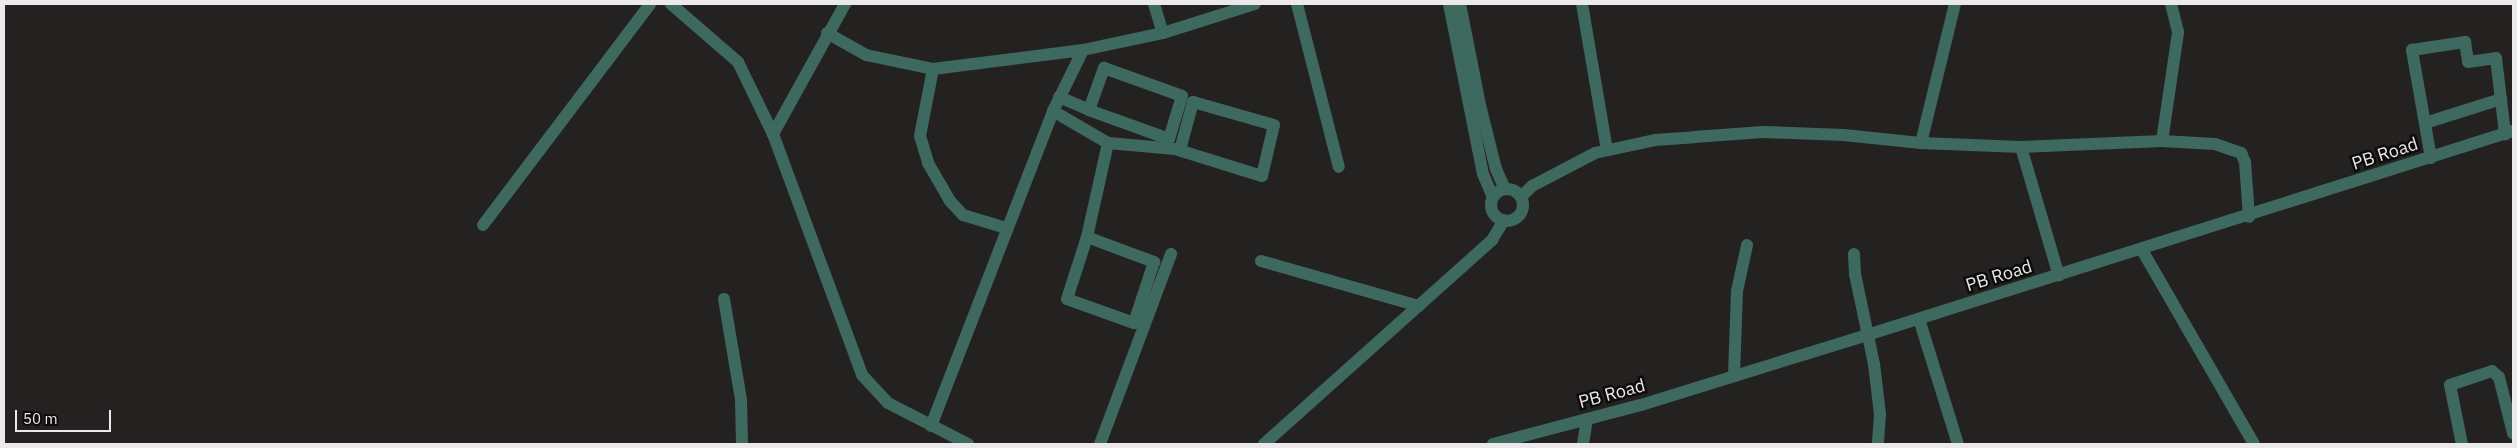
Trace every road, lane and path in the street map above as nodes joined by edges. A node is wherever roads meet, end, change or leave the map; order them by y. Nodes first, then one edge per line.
1 (650, 4) edge
2 (671, 4) edge
3 (845, 4) edge
4 (1154, 4) edge
5 (1256, 4) edge
6 (1297, 4) edge
7 (1449, 4) edge
8 (1460, 4) edge
9 (1582, 4) edge
10 (1955, 4) edge
11 (2171, 4) edge
12 (827, 33) junction
13 (1163, 34) junction
14 (1083, 50) junction
15 (933, 69) junction
16 (1059, 97) junction
17 (2501, 99) junction
18 (1089, 110) junction
19 (1053, 111) junction
20 (2425, 123) junction
21 (2509, 133) edge
22 (773, 134) junction
23 (2162, 141) junction
24 (1108, 143) junction
25 (1921, 143) junction
26 (2021, 147) junction
27 (1180, 150) junction
28 (1607, 150) junction
29 (2431, 158) junction
30 (1339, 168) dead end
31 (1505, 189) junction
32 (1493, 197) junction
33 (1521, 197) junction
34 (2249, 217) junction
35 (1504, 220) junction
36 (483, 226) dead end
37 (1006, 228) junction
38 (1087, 237) junction
39 (1747, 245) dead end
40 (2142, 250) junction
41 (1171, 254) dead end
42 (1854, 254) dead end
43 (1261, 260) dead end
44 (2059, 276) junction
45 (724, 299) dead end
46 (1419, 306) junction
47 (1919, 320) junction
48 (1867, 335) junction
49 (1734, 376) junction
50 (1587, 419) junction
51 (932, 426) junction
52 (2513, 433) edge
53 (742, 444) edge
54 (968, 444) edge
55 (1100, 444) edge
56 (1264, 444) edge
57 (1493, 444) edge
58 (1583, 444) edge
59 (1878, 444) edge
60 (1958, 444) edge
61 (2254, 444) edge
62 (2462, 444) edge

1 - 36 street
2 - 22 street
3 - 12 street
4 - 13 street
5 - 13 street
6 - 30 street
7 - 32 street
8 - 31 street
9 - 28 street
10 - 25 street
11 - 23 street
12 - 15 street
12 - 22 street
13 - 14 street
14 - 15 street
14 - 16 street
15 - 37 street
16 - 18 street
16 - 19 street
17 - 20 street
17 - 20 street
17 - 21 street
18 - 18 street
19 - 24 street
19 - 37 street
20 - 29 street
21 - 29 street, PB Road
22 - 51 street
23 - 26 street
23 - 34 street
24 - 27 street
24 - 38 street
25 - 26 street
25 - 28 street
26 - 44 street
27 - 27 street
28 - 33 street
29 - 34 street, PB Road
31 - 32 street
31 - 33 street
32 - 35 street
33 - 35 street
34 - 40 street, PB Road
35 - 46 street
37 - 51 street
38 - 38 street
39 - 49 street
40 - 44 street, PB Road
40 - 61 street
41 - 55 street
42 - 48 street
43 - 46 street
44 - 47 street, PB Road
45 - 53 street
46 - 56 street
47 - 48 street, PB Road
47 - 60 street
48 - 49 street, PB Road
48 - 59 street
49 - 50 street, PB Road
50 - 57 street, PB Road
50 - 58 street
51 - 54 street
52 - 62 street

